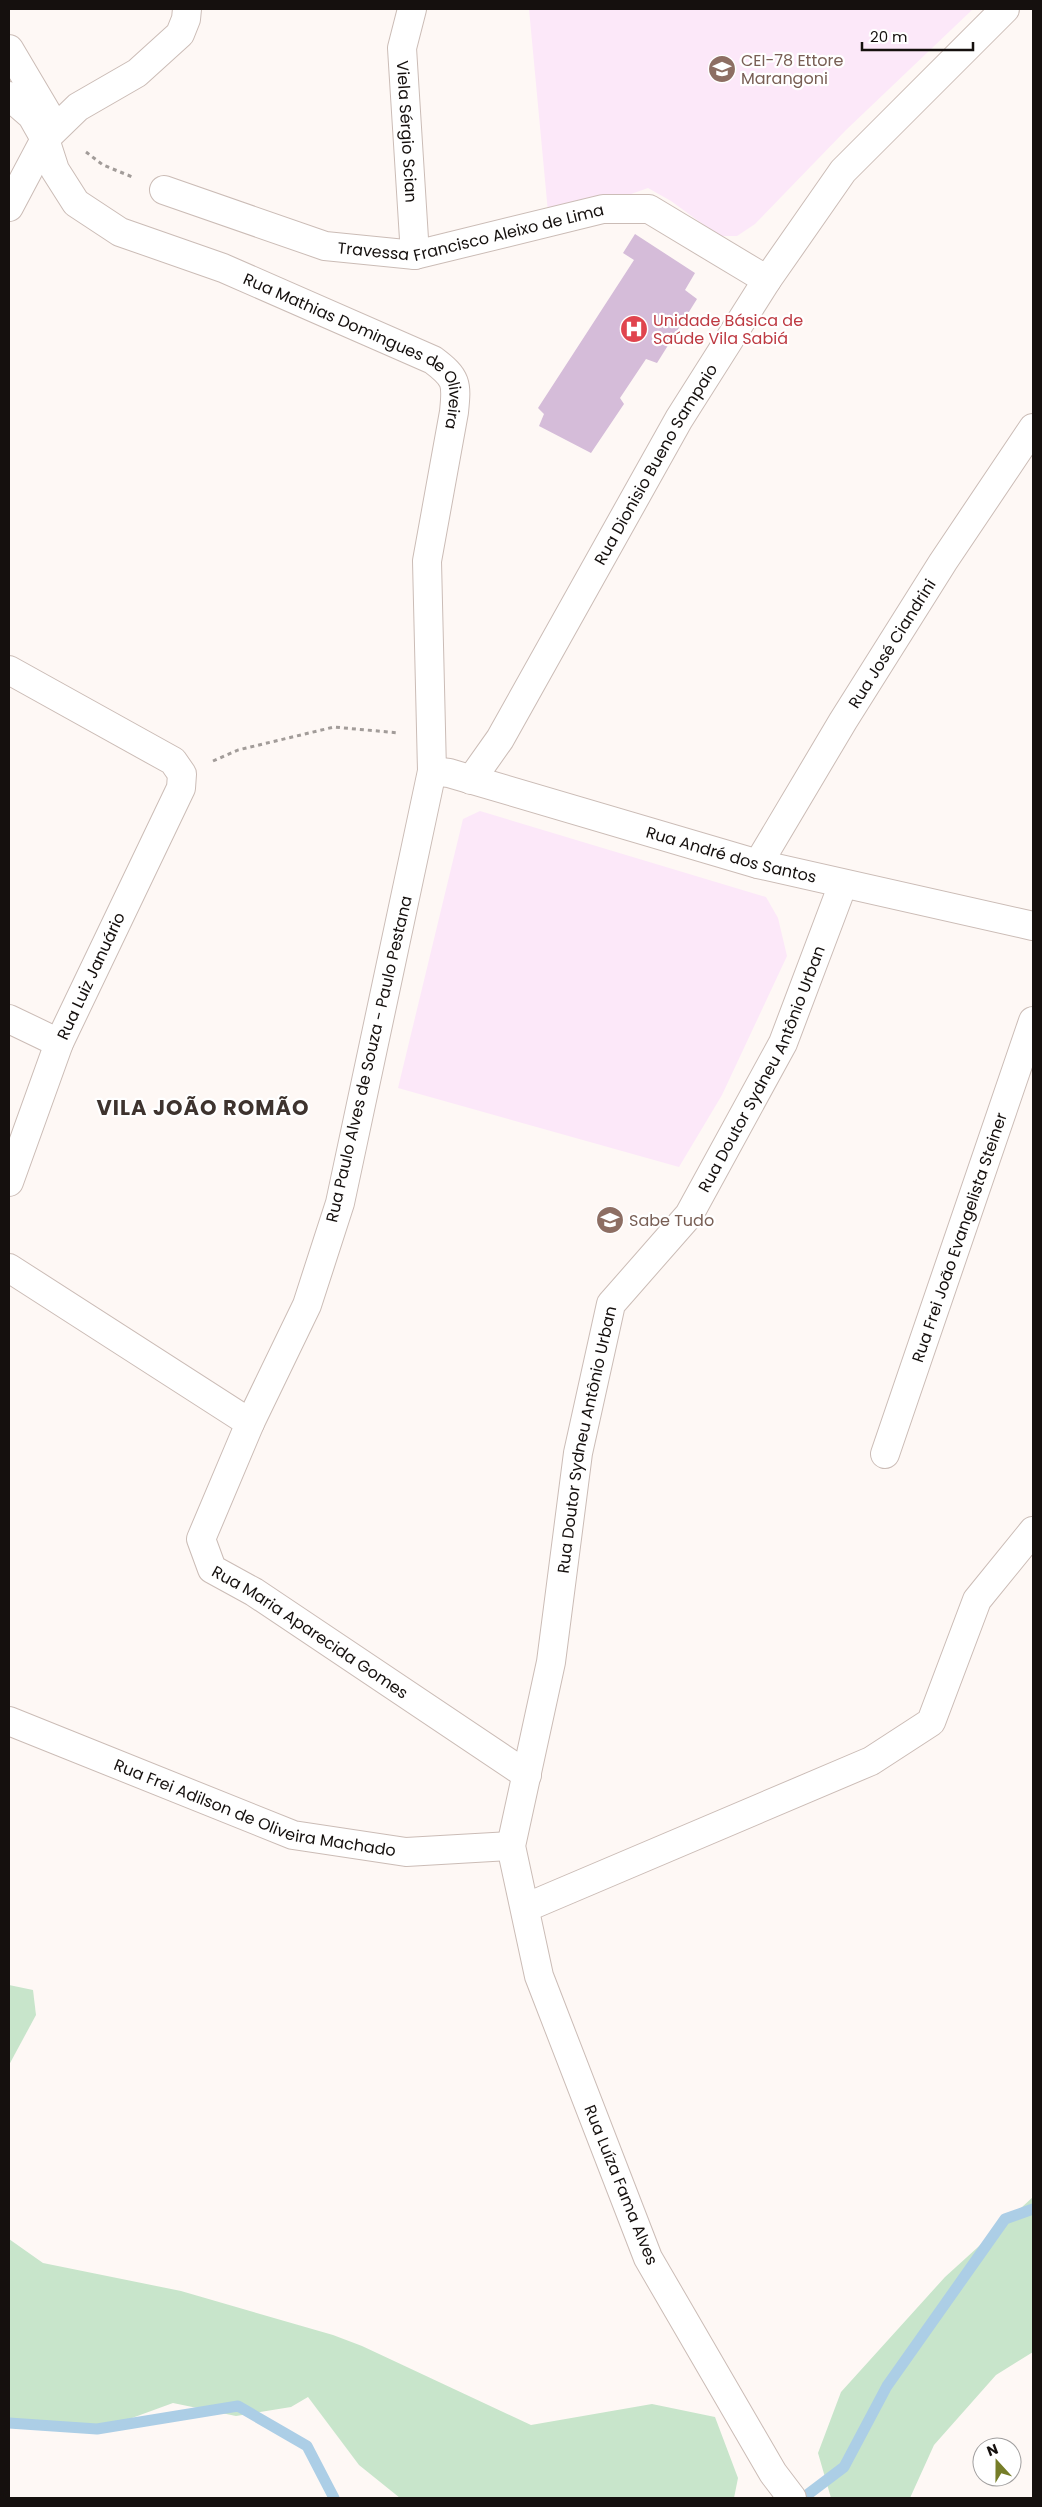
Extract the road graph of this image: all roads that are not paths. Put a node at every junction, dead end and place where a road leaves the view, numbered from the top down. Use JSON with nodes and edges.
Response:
{"nodes":[{"id":1,"x":412,"y":9,"type":"edge"},
{"id":2,"x":1005,"y":9,"type":"edge"},
{"id":3,"x":194,"y":12,"type":"edge"},
{"id":4,"x":9,"y":49,"type":"edge"},
{"id":5,"x":9,"y":96,"type":"edge"},
{"id":6,"x":50,"y":134,"type":"junction"},
{"id":7,"x":164,"y":190,"type":"road end"},
{"id":8,"x":9,"y":207,"type":"edge"},
{"id":9,"x":415,"y":255,"type":"junction"},
{"id":10,"x":767,"y":280,"type":"junction"},
{"id":11,"x":1033,"y":428,"type":"edge"},
{"id":12,"x":9,"y":670,"type":"edge"},
{"id":13,"x":432,"y":771,"type":"junction"},
{"id":14,"x":471,"y":780,"type":"junction"},
{"id":15,"x":758,"y":864,"type":"junction"},
{"id":16,"x":843,"y":884,"type":"junction"},
{"id":17,"x":1033,"y":926,"type":"edge"},
{"id":18,"x":9,"y":1019,"type":"edge"},
{"id":19,"x":1033,"y":1021,"type":"edge"},
{"id":20,"x":60,"y":1043,"type":"junction"},
{"id":21,"x":9,"y":1182,"type":"edge"},
{"id":22,"x":9,"y":1268,"type":"edge"},
{"id":23,"x":250,"y":1423,"type":"junction"},
{"id":24,"x":885,"y":1454,"type":"dead end"},
{"id":25,"x":1033,"y":1531,"type":"edge"},
{"id":26,"x":9,"y":1721,"type":"edge"},
{"id":27,"x":527,"y":1775,"type":"junction"},
{"id":28,"x":512,"y":1846,"type":"junction"},
{"id":29,"x":525,"y":1908,"type":"junction"},
{"id":30,"x":792,"y":2498,"type":"edge"}],
"edges":[{"from":1,"to":9,"type":"street","name":"Viela Sérgio Scian"},
{"from":2,"to":10,"type":"street","name":"Rua Dionisio Bueno Sampaio"},
{"from":3,"to":6,"type":"street"},
{"from":4,"to":6,"type":"street"},
{"from":5,"to":6,"type":"street","name":"Rua Mathias Domingues de Oliveira"},
{"from":6,"to":8,"type":"street"},
{"from":6,"to":13,"type":"street","name":"Rua Mathias Domingues de Oliveira"},
{"from":7,"to":9,"type":"street","name":"Travessa Francisco Aleixo de Lima"},
{"from":9,"to":10,"type":"street","name":"Travessa Francisco Aleixo de Lima"},
{"from":10,"to":14,"type":"street","name":"Rua Dionisio Bueno Sampaio"},
{"from":11,"to":15,"type":"street","name":"Rua José Ciandrini"},
{"from":12,"to":20,"type":"street","name":"Rua Luiz Januário"},
{"from":13,"to":14,"type":"street","name":"Rua André dos Santos"},
{"from":13,"to":23,"type":"street","name":"Rua Paulo Alves de Souza - Paulo Pestana"},
{"from":14,"to":15,"type":"street","name":"Rua André dos Santos"},
{"from":15,"to":16,"type":"street","name":"Rua André dos Santos"},
{"from":16,"to":17,"type":"street","name":"Rua André dos Santos"},
{"from":16,"to":27,"type":"street","name":"Rua Doutor Sydneu Antônio Urban"},
{"from":18,"to":20,"type":"street"},
{"from":19,"to":24,"type":"street","name":"Rua Frei João Evangelista Steiner"},
{"from":20,"to":21,"type":"street","name":"Rua Luiz Januário"},
{"from":22,"to":23,"type":"street"},
{"from":23,"to":27,"type":"street","name":"Rua Maria Aparecida Gomes"},
{"from":25,"to":29,"type":"street"},
{"from":26,"to":28,"type":"street","name":"Rua Frei Adilson de Oliveira Machado"},
{"from":27,"to":28,"type":"street","name":"Rua Doutor Sydneu Antônio Urban"},
{"from":28,"to":29,"type":"street","name":"Rua Luíza Fama Alves"},
{"from":29,"to":30,"type":"street","name":"Rua Luíza Fama Alves"}]}
